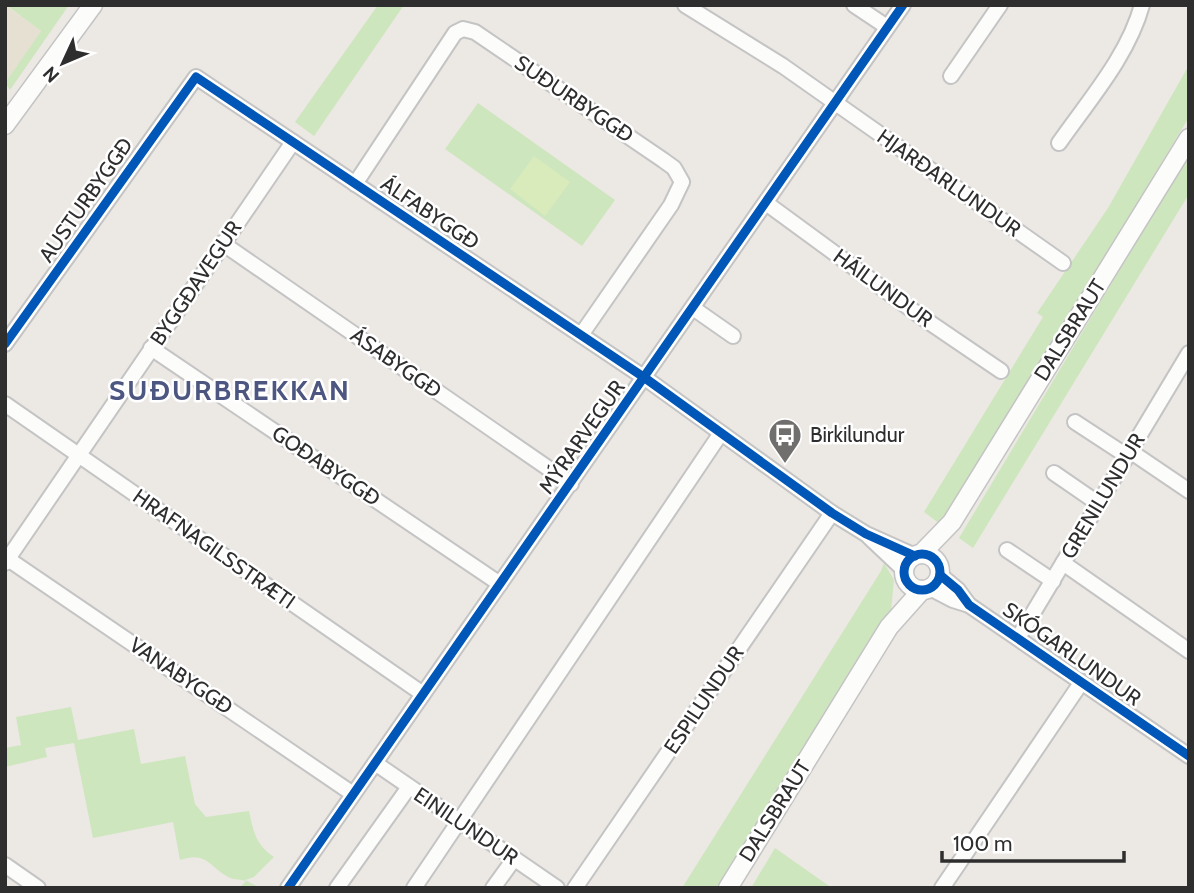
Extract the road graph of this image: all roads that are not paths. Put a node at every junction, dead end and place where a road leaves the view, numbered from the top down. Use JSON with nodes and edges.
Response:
{"nodes":[{"id":1,"x":93,"y":5,"type":"edge"},
{"id":2,"x":685,"y":5,"type":"edge"},
{"id":3,"x":854,"y":5,"type":"edge"},
{"id":4,"x":903,"y":5,"type":"edge"},
{"id":5,"x":1000,"y":5,"type":"edge"},
{"id":6,"x":1142,"y":5,"type":"edge"},
{"id":7,"x":887,"y":27,"type":"junction"},
{"id":8,"x":951,"y":76,"type":"dead end"},
{"id":9,"x":196,"y":77,"type":"joint"},
{"id":10,"x":836,"y":102,"type":"junction"},
{"id":11,"x":5,"y":125,"type":"edge"},
{"id":12,"x":1189,"y":138,"type":"edge"},
{"id":13,"x":293,"y":142,"type":"junction"},
{"id":14,"x":1059,"y":143,"type":"dead end"},
{"id":15,"x":355,"y":184,"type":"junction"},
{"id":16,"x":766,"y":203,"type":"junction"},
{"id":17,"x":222,"y":243,"type":"junction"},
{"id":18,"x":1063,"y":263,"type":"dead end"},
{"id":19,"x":693,"y":308,"type":"junction"},
{"id":20,"x":581,"y":335,"type":"junction"},
{"id":21,"x":733,"y":336,"type":"dead end"},
{"id":22,"x":5,"y":344,"type":"edge"},
{"id":23,"x":151,"y":348,"type":"junction"},
{"id":24,"x":1189,"y":353,"type":"edge"},
{"id":25,"x":1001,"y":371,"type":"dead end"},
{"id":26,"x":645,"y":378,"type":"junction"},
{"id":27,"x":5,"y":404,"type":"edge"},
{"id":28,"x":1075,"y":422,"type":"dead end"},
{"id":29,"x":721,"y":433,"type":"junction"},
{"id":30,"x":1129,"y":454,"type":"junction"},
{"id":31,"x":80,"y":456,"type":"junction"},
{"id":32,"x":1054,"y":473,"type":"dead end"},
{"id":33,"x":570,"y":484,"type":"junction"},
{"id":34,"x":1189,"y":491,"type":"edge"},
{"id":35,"x":1099,"y":504,"type":"junction"},
{"id":36,"x":832,"y":513,"type":"junction"},
{"id":37,"x":952,"y":522,"type":"junction"},
{"id":38,"x":1007,"y":550,"type":"dead end"},
{"id":39,"x":7,"y":561,"type":"edge"},
{"id":40,"x":911,"y":564,"type":"junction"},
{"id":41,"x":1063,"y":564,"type":"junction"},
{"id":42,"x":933,"y":580,"type":"junction"},
{"id":43,"x":1052,"y":581,"type":"junction"},
{"id":44,"x":500,"y":584,"type":"junction"},
{"id":45,"x":889,"y":627,"type":"junction"},
{"id":46,"x":1018,"y":638,"type":"junction"},
{"id":47,"x":1189,"y":651,"type":"edge"},
{"id":48,"x":1081,"y":683,"type":"junction"},
{"id":49,"x":423,"y":694,"type":"junction"},
{"id":50,"x":1189,"y":756,"type":"edge"},
{"id":51,"x":375,"y":763,"type":"junction"},
{"id":52,"x":408,"y":787,"type":"junction"},
{"id":53,"x":353,"y":794,"type":"junction"},
{"id":54,"x":457,"y":821,"type":"junction"},
{"id":55,"x":514,"y":859,"type":"junction"},
{"id":56,"x":5,"y":865,"type":"edge"},
{"id":57,"x":38,"y":888,"type":"edge"},
{"id":58,"x":288,"y":888,"type":"edge"},
{"id":59,"x":337,"y":888,"type":"edge"},
{"id":60,"x":414,"y":888,"type":"edge"},
{"id":61,"x":493,"y":888,"type":"edge"},
{"id":62,"x":557,"y":888,"type":"edge"},
{"id":63,"x":575,"y":888,"type":"edge"},
{"id":64,"x":728,"y":888,"type":"edge"},
{"id":65,"x":942,"y":888,"type":"edge"}],
"edges":[{"from":1,"to":11,"type":"street"},
{"from":2,"to":10,"type":"street","name":"HJARÐARLUNDUR"},
{"from":3,"to":7,"type":"street"},
{"from":4,"to":7,"type":"street","name":"MÝRARVEGUR"},
{"from":5,"to":8,"type":"street"},
{"from":6,"to":14,"type":"street"},
{"from":7,"to":10,"type":"street","name":"MÝRARVEGUR"},
{"from":9,"to":13,"type":"street","name":"ÁLFABYGGÐ"},
{"from":9,"to":22,"type":"street","name":"AUSTURBYGGÐ"},
{"from":10,"to":16,"type":"street","name":"MÝRARVEGUR"},
{"from":10,"to":18,"type":"street","name":"HJARÐARLUNDUR"},
{"from":12,"to":37,"type":"street","name":"DALSBRAUT"},
{"from":13,"to":15,"type":"street","name":"ÁLFABYGGÐ"},
{"from":13,"to":17,"type":"street","name":"BYGGÐAVEGUR"},
{"from":15,"to":20,"type":"street","name":"ÁLFABYGGÐ"},
{"from":15,"to":20,"type":"street","name":"SUÐURBYGGÐ"},
{"from":16,"to":19,"type":"street","name":"MÝRARVEGUR"},
{"from":16,"to":25,"type":"street","name":"HÁILUNDUR"},
{"from":17,"to":23,"type":"street","name":"BYGGÐAVEGUR"},
{"from":17,"to":33,"type":"street","name":"ÁSABYGGÐ"},
{"from":19,"to":21,"type":"street"},
{"from":19,"to":26,"type":"street","name":"MÝRARVEGUR"},
{"from":20,"to":26,"type":"street","name":"ÁLFABYGGÐ"},
{"from":23,"to":31,"type":"street","name":"BYGGÐAVEGUR"},
{"from":23,"to":44,"type":"street","name":"GOÐABYGGÐ"},
{"from":24,"to":30,"type":"street","name":"GRENILUNDUR"},
{"from":26,"to":29,"type":"street"},
{"from":26,"to":33,"type":"street","name":"MÝRARVEGUR"},
{"from":27,"to":31,"type":"street","name":"HRAFNAGILSSTRÆTI"},
{"from":28,"to":30,"type":"street"},
{"from":29,"to":36,"type":"street"},
{"from":29,"to":54,"type":"street"},
{"from":30,"to":34,"type":"street"},
{"from":30,"to":35,"type":"street","name":"GRENILUNDUR"},
{"from":31,"to":39,"type":"street","name":"BYGGÐAVEGUR"},
{"from":31,"to":49,"type":"street","name":"HRAFNAGILSSTRÆTI"},
{"from":32,"to":35,"type":"street"},
{"from":33,"to":44,"type":"street","name":"MÝRARVEGUR"},
{"from":35,"to":41,"type":"street","name":"GRENILUNDUR"},
{"from":36,"to":40,"type":"street"},
{"from":36,"to":63,"type":"street","name":"ESPILUNDUR"},
{"from":37,"to":40,"type":"street","name":"DALSBRAUT"},
{"from":37,"to":42,"type":"street","name":"DALSBRAUT"},
{"from":38,"to":43,"type":"street"},
{"from":39,"to":53,"type":"street","name":"VANABYGGÐ"},
{"from":40,"to":42,"type":"street"},
{"from":40,"to":42,"type":"street"},
{"from":40,"to":45,"type":"street","name":"DALSBRAUT"},
{"from":41,"to":43,"type":"street","name":"GRENILUNDUR"},
{"from":41,"to":47,"type":"street"},
{"from":42,"to":45,"type":"street","name":"DALSBRAUT"},
{"from":42,"to":46,"type":"street","name":"SKÓGARLUNDUR"},
{"from":43,"to":46,"type":"street","name":"GRENILUNDUR"},
{"from":44,"to":49,"type":"street","name":"MÝRARVEGUR"},
{"from":45,"to":64,"type":"street","name":"DALSBRAUT"},
{"from":46,"to":48,"type":"street","name":"SKÓGARLUNDUR"},
{"from":48,"to":50,"type":"street","name":"SKÓGARLUNDUR"},
{"from":48,"to":65,"type":"street"},
{"from":49,"to":51,"type":"street","name":"MÝRARVEGUR"},
{"from":51,"to":52,"type":"street","name":"EINILUNDUR"},
{"from":51,"to":53,"type":"street","name":"MÝRARVEGUR"},
{"from":52,"to":54,"type":"street","name":"EINILUNDUR"},
{"from":52,"to":59,"type":"street"},
{"from":53,"to":58,"type":"street","name":"MÝRARVEGUR"},
{"from":54,"to":55,"type":"street","name":"EINILUNDUR"},
{"from":54,"to":60,"type":"street"},
{"from":55,"to":61,"type":"street"},
{"from":55,"to":62,"type":"street","name":"EINILUNDUR"},
{"from":56,"to":57,"type":"street"}]}
